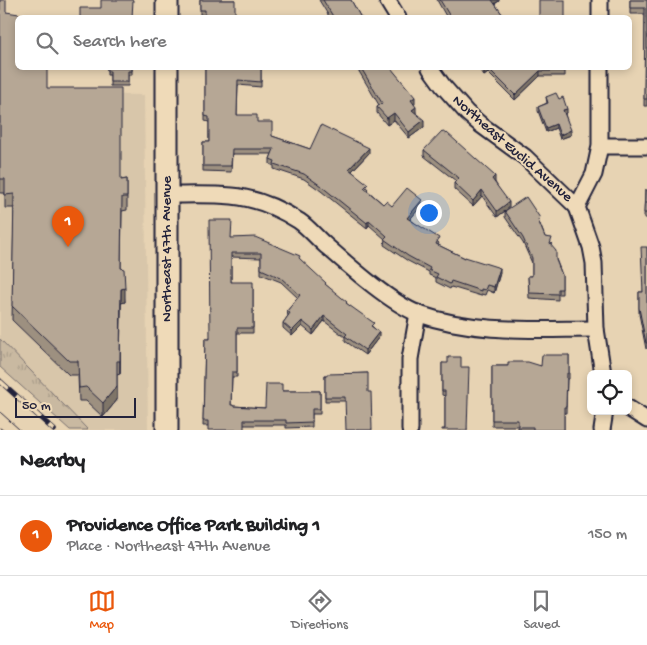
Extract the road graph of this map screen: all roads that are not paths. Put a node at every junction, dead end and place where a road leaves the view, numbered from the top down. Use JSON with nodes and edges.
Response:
{"nodes":[{"id":1,"x":167,"y":0,"type":"edge"},
{"id":2,"x":387,"y":0,"type":"edge"},
{"id":3,"x":600,"y":0,"type":"edge"},
{"id":4,"x":167,"y":15,"type":"edge"},
{"id":5,"x":396,"y":15,"type":"edge"},
{"id":6,"x":600,"y":15,"type":"edge"},
{"id":7,"x":167,"y":70,"type":"edge"},
{"id":8,"x":431,"y":70,"type":"edge"},
{"id":9,"x":600,"y":70,"type":"edge"},
{"id":10,"x":600,"y":146,"type":"junction"},
{"id":11,"x":647,"y":146,"type":"edge"},
{"id":12,"x":167,"y":195,"type":"junction"},
{"id":13,"x":577,"y":207,"type":"junction"},
{"id":14,"x":418,"y":313,"type":"junction"},
{"id":15,"x":596,"y":329,"type":"junction"},
{"id":16,"x":602,"y":370,"type":"edge"},
{"id":17,"x":632,"y":411,"type":"edge"},
{"id":18,"x":604,"y":415,"type":"edge"},
{"id":19,"x":647,"y":420,"type":"edge"},
{"id":20,"x":167,"y":430,"type":"edge"},
{"id":21,"x":410,"y":430,"type":"edge"},
{"id":22,"x":602,"y":430,"type":"edge"}],
"edges":[{"from":1,"to":4,"type":"main road"},
{"from":2,"to":5,"type":"street"},
{"from":3,"to":6,"type":"street"},
{"from":7,"to":12,"type":"main road","name":"Northeast 47th Avenue"},
{"from":8,"to":13,"type":"street","name":"Northeast Euclid Avenue"},
{"from":9,"to":10,"type":"street"},
{"from":10,"to":11,"type":"street"},
{"from":10,"to":13,"type":"street"},
{"from":12,"to":14,"type":"street"},
{"from":12,"to":20,"type":"main road","name":"Northeast 47th Avenue"},
{"from":13,"to":15,"type":"street"},
{"from":14,"to":15,"type":"street"},
{"from":14,"to":21,"type":"street"},
{"from":15,"to":16,"type":"street"},
{"from":17,"to":19,"type":"street"},
{"from":18,"to":22,"type":"street"}]}
